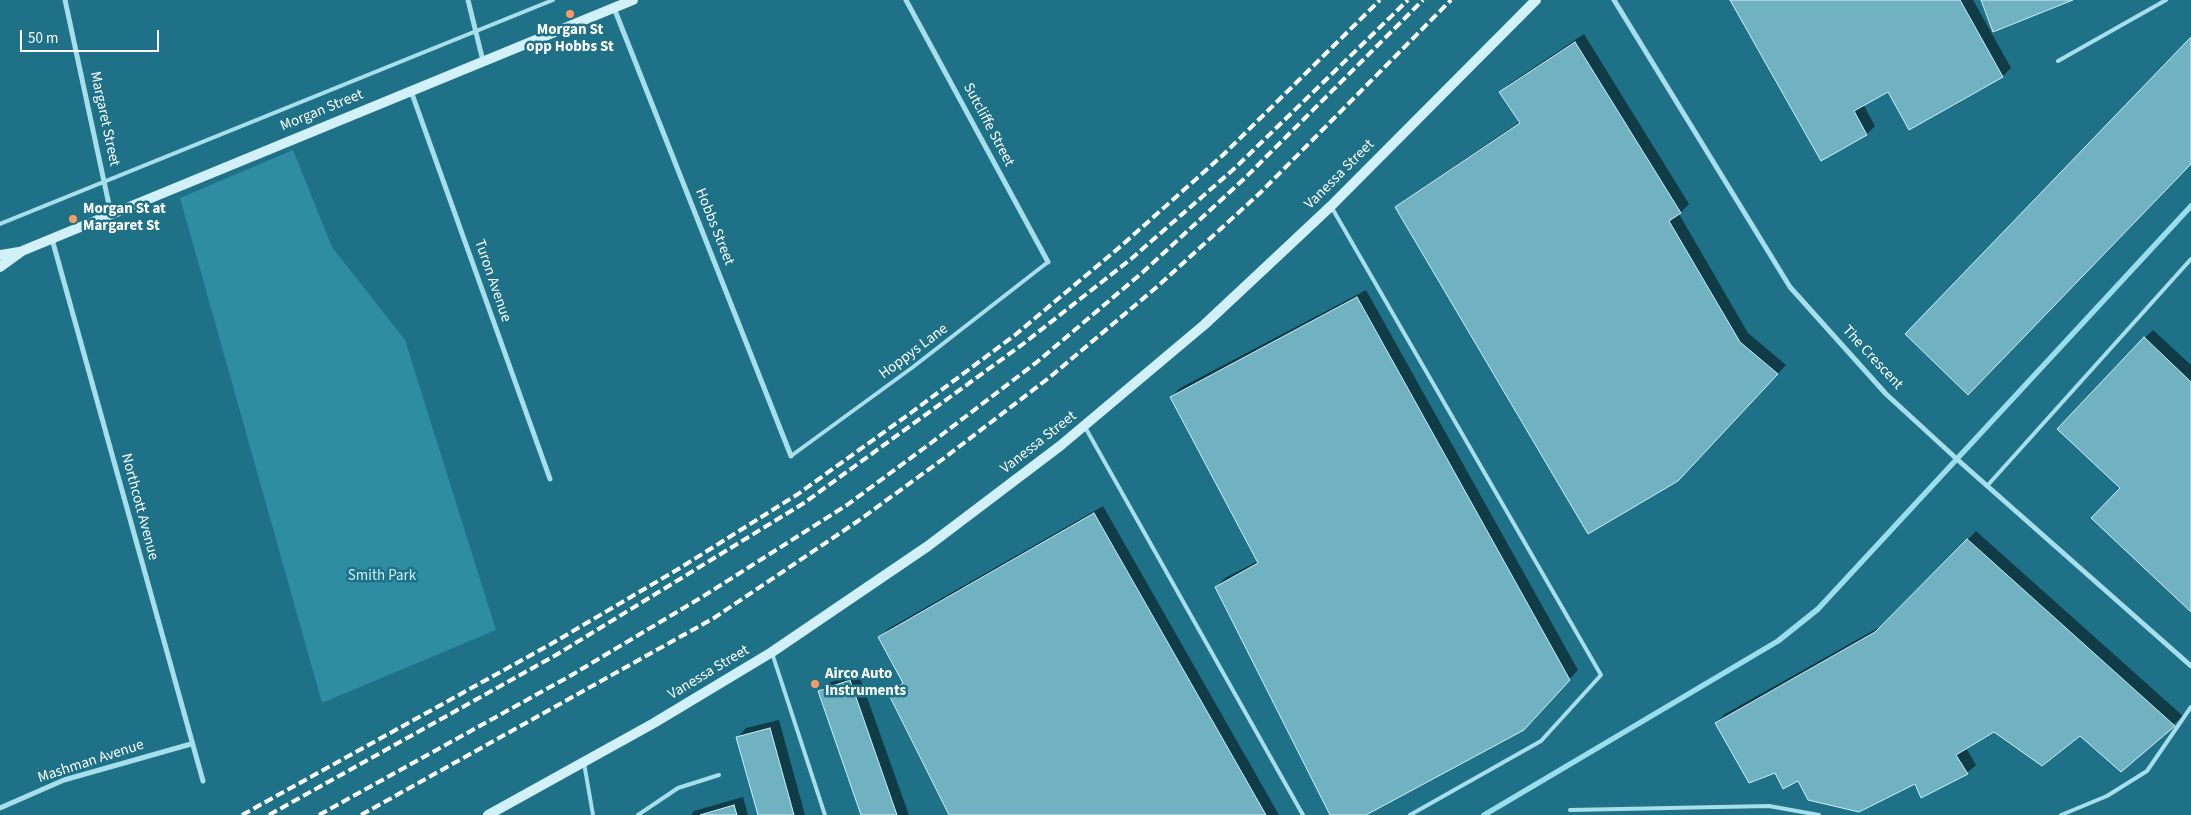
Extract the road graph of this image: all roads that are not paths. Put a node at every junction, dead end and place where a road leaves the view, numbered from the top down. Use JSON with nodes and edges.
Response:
{"nodes":[{"id":1,"x":65,"y":0,"type":"edge"},
{"id":2,"x":468,"y":0,"type":"edge"},
{"id":3,"x":553,"y":0,"type":"edge"},
{"id":4,"x":633,"y":0,"type":"edge"},
{"id":5,"x":906,"y":0,"type":"edge"},
{"id":6,"x":1536,"y":0,"type":"edge"},
{"id":7,"x":1614,"y":0,"type":"edge"},
{"id":8,"x":2166,"y":0,"type":"edge"},
{"id":9,"x":614,"y":8,"type":"junction"},
{"id":10,"x":475,"y":32,"type":"junction"},
{"id":11,"x":483,"y":61,"type":"junction"},
{"id":12,"x":2058,"y":61,"type":"dead end"},
{"id":13,"x":411,"y":90,"type":"junction"},
{"id":14,"x":105,"y":183,"type":"junction"},
{"id":15,"x":1331,"y":206,"type":"junction"},
{"id":16,"x":111,"y":214,"type":"junction"},
{"id":17,"x":0,"y":224,"type":"edge"},
{"id":18,"x":52,"y":239,"type":"junction"},
{"id":19,"x":22,"y":251,"type":"junction"},
{"id":20,"x":0,"y":255,"type":"edge"},
{"id":21,"x":2191,"y":259,"type":"edge"},
{"id":22,"x":1048,"y":262,"type":"joint"},
{"id":23,"x":0,"y":266,"type":"edge"},
{"id":24,"x":1084,"y":426,"type":"junction"},
{"id":25,"x":791,"y":456,"type":"joint"},
{"id":26,"x":550,"y":479,"type":"dead end"},
{"id":27,"x":1987,"y":486,"type":"junction"},
{"id":28,"x":772,"y":652,"type":"junction"},
{"id":29,"x":2191,"y":666,"type":"edge"},
{"id":30,"x":2191,"y":707,"type":"edge"},
{"id":31,"x":191,"y":744,"type":"junction"},
{"id":32,"x":584,"y":763,"type":"junction"},
{"id":33,"x":719,"y":774,"type":"dead end"},
{"id":34,"x":203,"y":782,"type":"dead end"},
{"id":35,"x":0,"y":808,"type":"edge"},
{"id":36,"x":1570,"y":810,"type":"dead end"},
{"id":37,"x":488,"y":815,"type":"edge"},
{"id":38,"x":593,"y":815,"type":"edge"},
{"id":39,"x":638,"y":815,"type":"edge"},
{"id":40,"x":825,"y":815,"type":"edge"},
{"id":41,"x":1303,"y":815,"type":"edge"},
{"id":42,"x":1410,"y":815,"type":"edge"},
{"id":43,"x":1819,"y":815,"type":"edge"},
{"id":44,"x":2061,"y":815,"type":"edge"}],
"edges":[{"from":1,"to":14,"type":"street","name":"Margaret Street"},
{"from":2,"to":10,"type":"street"},
{"from":3,"to":10,"type":"lane"},
{"from":4,"to":9,"type":"main road","name":"Morgan Street"},
{"from":5,"to":22,"type":"street","name":"Sutcliffe Street"},
{"from":6,"to":15,"type":"main road","name":"Vanessa Street"},
{"from":7,"to":27,"type":"street","name":"The Crescent"},
{"from":8,"to":12,"type":"lane"},
{"from":9,"to":11,"type":"main road","name":"Morgan Street"},
{"from":9,"to":25,"type":"street","name":"Hobbs Street"},
{"from":10,"to":11,"type":"street"},
{"from":10,"to":14,"type":"lane"},
{"from":11,"to":13,"type":"main road","name":"Morgan Street"},
{"from":13,"to":16,"type":"main road","name":"Morgan Street"},
{"from":13,"to":26,"type":"street","name":"Turon Avenue"},
{"from":14,"to":16,"type":"street","name":"Margaret Street"},
{"from":14,"to":17,"type":"lane"},
{"from":15,"to":24,"type":"main road","name":"Vanessa Street"},
{"from":15,"to":42,"type":"lane"},
{"from":16,"to":18,"type":"main road","name":"Morgan Street"},
{"from":18,"to":19,"type":"main road","name":"Morgan Street"},
{"from":18,"to":31,"type":"street","name":"Northcott Avenue"},
{"from":19,"to":20,"type":"main road","name":"Morgan Street"},
{"from":19,"to":23,"type":"main road","name":"Morgan Street"},
{"from":21,"to":27,"type":"lane"},
{"from":22,"to":25,"type":"lane","name":"Hoppys Lane"},
{"from":24,"to":28,"type":"main road","name":"Vanessa Street"},
{"from":24,"to":41,"type":"lane"},
{"from":27,"to":29,"type":"street","name":"The Crescent"},
{"from":28,"to":32,"type":"main road","name":"Vanessa Street"},
{"from":28,"to":40,"type":"lane"},
{"from":30,"to":44,"type":"lane"},
{"from":31,"to":34,"type":"street","name":"Northcott Avenue"},
{"from":31,"to":35,"type":"street","name":"Mashman Avenue"},
{"from":32,"to":37,"type":"main road","name":"Vanessa Street"},
{"from":32,"to":38,"type":"lane"},
{"from":33,"to":39,"type":"lane"},
{"from":36,"to":43,"type":"lane"}]}
